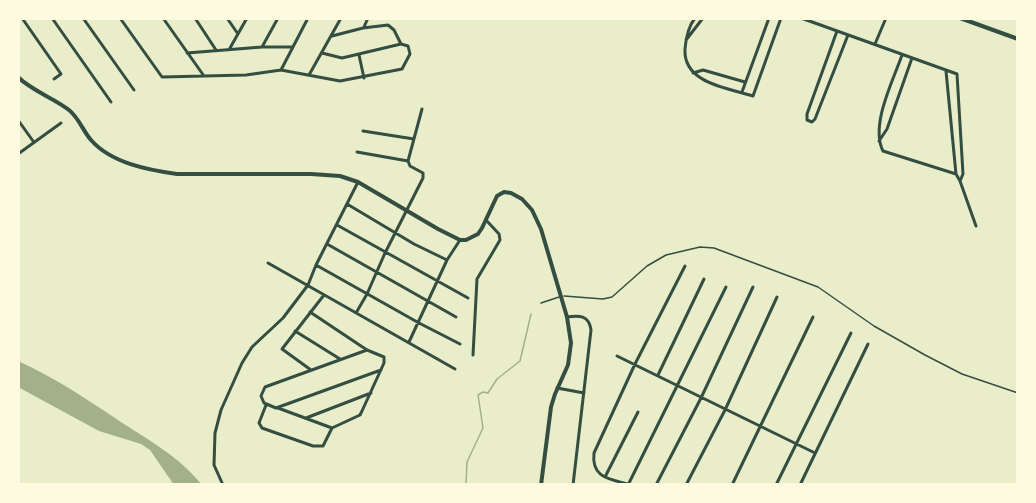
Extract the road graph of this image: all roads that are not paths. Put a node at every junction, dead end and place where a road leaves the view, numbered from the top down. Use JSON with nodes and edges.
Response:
{"nodes":[{"id":1,"x":22,"y":18,"type":"edge"},
{"id":2,"x":52,"y":18,"type":"edge"},
{"id":3,"x":83,"y":18,"type":"edge"},
{"id":4,"x":120,"y":18,"type":"edge"},
{"id":5,"x":163,"y":18,"type":"edge"},
{"id":6,"x":195,"y":18,"type":"edge"},
{"id":7,"x":227,"y":18,"type":"edge"},
{"id":8,"x":247,"y":18,"type":"edge"},
{"id":9,"x":278,"y":18,"type":"edge"},
{"id":10,"x":308,"y":18,"type":"edge"},
{"id":11,"x":341,"y":18,"type":"edge"},
{"id":12,"x":369,"y":18,"type":"edge"},
{"id":13,"x":695,"y":18,"type":"edge"},
{"id":14,"x":704,"y":18,"type":"edge"},
{"id":15,"x":769,"y":18,"type":"edge"},
{"id":16,"x":781,"y":18,"type":"edge"},
{"id":17,"x":801,"y":18,"type":"edge"},
{"id":18,"x":886,"y":18,"type":"edge"},
{"id":19,"x":960,"y":18,"type":"edge"},
{"id":20,"x":363,"y":28,"type":"junction"},
{"id":21,"x":837,"y":31,"type":"junction"},
{"id":22,"x":238,"y":34,"type":"junction"},
{"id":23,"x":848,"y":35,"type":"junction"},
{"id":24,"x":332,"y":36,"type":"junction"},
{"id":25,"x":1018,"y":39,"type":"edge"},
{"id":26,"x":686,"y":41,"type":"junction"},
{"id":27,"x":401,"y":44,"type":"junction"},
{"id":28,"x":875,"y":45,"type":"junction"},
{"id":29,"x":262,"y":47,"type":"junction"},
{"id":30,"x":292,"y":47,"type":"junction"},
{"id":31,"x":230,"y":49,"type":"junction"},
{"id":32,"x":216,"y":50,"type":"junction"},
{"id":33,"x":188,"y":53,"type":"junction"},
{"id":34,"x":322,"y":53,"type":"junction"},
{"id":35,"x":358,"y":55,"type":"junction"},
{"id":36,"x":902,"y":55,"type":"junction"},
{"id":37,"x":912,"y":58,"type":"junction"},
{"id":38,"x":281,"y":70,"type":"junction"},
{"id":39,"x":946,"y":71,"type":"junction"},
{"id":40,"x":693,"y":72,"type":"junction"},
{"id":41,"x":309,"y":75,"type":"junction"},
{"id":42,"x":204,"y":76,"type":"junction"},
{"id":43,"x":18,"y":78,"type":"edge"},
{"id":44,"x":363,"y":78,"type":"junction"},
{"id":45,"x":54,"y":80,"type":"dead end"},
{"id":46,"x":745,"y":82,"type":"junction"},
{"id":47,"x":134,"y":90,"type":"dead end"},
{"id":48,"x":742,"y":92,"type":"junction"},
{"id":49,"x":111,"y":102,"type":"dead end"},
{"id":50,"x":422,"y":109,"type":"dead end"},
{"id":51,"x":18,"y":120,"type":"edge"},
{"id":52,"x":61,"y":123,"type":"dead end"},
{"id":53,"x":363,"y":131,"type":"dead end"},
{"id":54,"x":414,"y":139,"type":"junction"},
{"id":55,"x":33,"y":141,"type":"junction"},
{"id":56,"x":878,"y":143,"type":"junction"},
{"id":57,"x":357,"y":152,"type":"dead end"},
{"id":58,"x":18,"y":154,"type":"edge"},
{"id":59,"x":408,"y":161,"type":"junction"},
{"id":60,"x":956,"y":174,"type":"junction"},
{"id":61,"x":960,"y":181,"type":"junction"},
{"id":62,"x":358,"y":182,"type":"junction"},
{"id":63,"x":346,"y":204,"type":"junction"},
{"id":64,"x":407,"y":211,"type":"junction"},
{"id":65,"x":486,"y":220,"type":"junction"},
{"id":66,"x":337,"y":225,"type":"junction"},
{"id":67,"x":976,"y":226,"type":"dead end"},
{"id":68,"x":395,"y":232,"type":"junction"},
{"id":69,"x":460,"y":240,"type":"junction"},
{"id":70,"x":327,"y":244,"type":"junction"},
{"id":71,"x":385,"y":253,"type":"junction"},
{"id":72,"x":447,"y":260,"type":"junction"},
{"id":73,"x":268,"y":263,"type":"dead end"},
{"id":74,"x":316,"y":265,"type":"junction"},
{"id":75,"x":685,"y":266,"type":"dead end"},
{"id":76,"x":376,"y":273,"type":"junction"},
{"id":77,"x":704,"y":279,"type":"dead end"},
{"id":78,"x":437,"y":282,"type":"junction"},
{"id":79,"x":308,"y":285,"type":"junction"},
{"id":80,"x":726,"y":287,"type":"dead end"},
{"id":81,"x":753,"y":287,"type":"dead end"},
{"id":82,"x":367,"y":294,"type":"junction"},
{"id":83,"x":324,"y":295,"type":"junction"},
{"id":84,"x":560,"y":297,"type":"junction"},
{"id":85,"x":777,"y":297,"type":"dead end"},
{"id":86,"x":468,"y":298,"type":"dead end"},
{"id":87,"x":428,"y":302,"type":"junction"},
{"id":88,"x":541,"y":303,"type":"dead end"},
{"id":89,"x":310,"y":312,"type":"junction"},
{"id":90,"x":356,"y":313,"type":"junction"},
{"id":91,"x":456,"y":317,"type":"dead end"},
{"id":92,"x":567,"y":317,"type":"junction"},
{"id":93,"x":813,"y":317,"type":"dead end"},
{"id":94,"x":419,"y":324,"type":"junction"},
{"id":95,"x":295,"y":331,"type":"junction"},
{"id":96,"x":851,"y":333,"type":"dead end"},
{"id":97,"x":409,"y":342,"type":"junction"},
{"id":98,"x":460,"y":344,"type":"dead end"},
{"id":99,"x":868,"y":344,"type":"dead end"},
{"id":100,"x":367,"y":350,"type":"junction"},
{"id":101,"x":472,"y":355,"type":"dead end"},
{"id":102,"x":617,"y":356,"type":"dead end"},
{"id":103,"x":340,"y":359,"type":"junction"},
{"id":104,"x":635,"y":363,"type":"junction"},
{"id":105,"x":455,"y":369,"type":"dead end"},
{"id":106,"x":311,"y":370,"type":"junction"},
{"id":107,"x":381,"y":370,"type":"junction"},
{"id":108,"x":658,"y":375,"type":"junction"},
{"id":109,"x":678,"y":385,"type":"junction"},
{"id":110,"x":557,"y":388,"type":"junction"},
{"id":111,"x":372,"y":393,"type":"junction"},
{"id":112,"x":584,"y":393,"type":"junction"},
{"id":113,"x":1018,"y":393,"type":"edge"},
{"id":114,"x":701,"y":398,"type":"junction"},
{"id":115,"x":266,"y":405,"type":"junction"},
{"id":116,"x":276,"y":408,"type":"junction"},
{"id":117,"x":725,"y":410,"type":"junction"},
{"id":118,"x":638,"y":412,"type":"dead end"},
{"id":119,"x":306,"y":418,"type":"junction"},
{"id":120,"x":332,"y":428,"type":"junction"},
{"id":121,"x":761,"y":428,"type":"junction"},
{"id":122,"x":795,"y":445,"type":"junction"},
{"id":123,"x":815,"y":453,"type":"junction"},
{"id":124,"x":605,"y":477,"type":"junction"},
{"id":125,"x":223,"y":485,"type":"edge"},
{"id":126,"x":541,"y":485,"type":"edge"},
{"id":127,"x":573,"y":485,"type":"edge"},
{"id":128,"x":629,"y":485,"type":"edge"},
{"id":129,"x":656,"y":485,"type":"edge"},
{"id":130,"x":686,"y":485,"type":"edge"},
{"id":131,"x":732,"y":485,"type":"edge"},
{"id":132,"x":776,"y":485,"type":"edge"},
{"id":133,"x":800,"y":485,"type":"edge"}],
"edges":[{"from":1,"to":45,"type":"street"},
{"from":2,"to":49,"type":"street"},
{"from":3,"to":47,"type":"street"},
{"from":4,"to":42,"type":"street"},
{"from":5,"to":33,"type":"street"},
{"from":6,"to":32,"type":"street"},
{"from":7,"to":22,"type":"street"},
{"from":8,"to":22,"type":"street"},
{"from":9,"to":29,"type":"street"},
{"from":10,"to":30,"type":"street"},
{"from":11,"to":24,"type":"street"},
{"from":12,"to":20,"type":"street"},
{"from":13,"to":26,"type":"street"},
{"from":14,"to":26,"type":"street"},
{"from":15,"to":46,"type":"street"},
{"from":16,"to":48,"type":"street"},
{"from":17,"to":21,"type":"street"},
{"from":18,"to":28,"type":"street"},
{"from":19,"to":25,"type":"street"},
{"from":20,"to":24,"type":"street"},
{"from":20,"to":27,"type":"street"},
{"from":21,"to":23,"type":"street"},
{"from":21,"to":23,"type":"street"},
{"from":22,"to":31,"type":"street"},
{"from":23,"to":28,"type":"street"},
{"from":24,"to":34,"type":"street"},
{"from":26,"to":40,"type":"street"},
{"from":27,"to":35,"type":"street"},
{"from":27,"to":44,"type":"street"},
{"from":28,"to":36,"type":"street"},
{"from":29,"to":30,"type":"street"},
{"from":29,"to":31,"type":"street"},
{"from":30,"to":38,"type":"street"},
{"from":31,"to":32,"type":"street"},
{"from":32,"to":33,"type":"street"},
{"from":33,"to":42,"type":"street"},
{"from":34,"to":35,"type":"street"},
{"from":34,"to":41,"type":"street"},
{"from":35,"to":44,"type":"street"},
{"from":36,"to":37,"type":"street"},
{"from":36,"to":56,"type":"street"},
{"from":37,"to":39,"type":"street"},
{"from":37,"to":56,"type":"street"},
{"from":38,"to":41,"type":"street"},
{"from":38,"to":42,"type":"street"},
{"from":39,"to":60,"type":"street"},
{"from":39,"to":61,"type":"street"},
{"from":40,"to":46,"type":"street"},
{"from":40,"to":48,"type":"street"},
{"from":41,"to":44,"type":"street"},
{"from":43,"to":62,"type":"street"},
{"from":46,"to":48,"type":"street"},
{"from":50,"to":54,"type":"street"},
{"from":51,"to":55,"type":"street"},
{"from":52,"to":55,"type":"street"},
{"from":53,"to":54,"type":"street"},
{"from":54,"to":59,"type":"street"},
{"from":55,"to":58,"type":"street"},
{"from":56,"to":60,"type":"street"},
{"from":57,"to":59,"type":"street"},
{"from":59,"to":64,"type":"street"},
{"from":60,"to":61,"type":"street"},
{"from":61,"to":67,"type":"street"},
{"from":62,"to":63,"type":"street"},
{"from":62,"to":64,"type":"street"},
{"from":63,"to":66,"type":"street"},
{"from":63,"to":68,"type":"street"},
{"from":64,"to":68,"type":"street"},
{"from":64,"to":69,"type":"street"},
{"from":65,"to":69,"type":"street"},
{"from":65,"to":84,"type":"street"},
{"from":65,"to":101,"type":"street"},
{"from":66,"to":70,"type":"street"},
{"from":66,"to":71,"type":"street"},
{"from":68,"to":71,"type":"street"},
{"from":68,"to":72,"type":"street"},
{"from":69,"to":72,"type":"street"},
{"from":70,"to":74,"type":"street"},
{"from":70,"to":76,"type":"street"},
{"from":71,"to":76,"type":"street"},
{"from":71,"to":78,"type":"street"},
{"from":72,"to":78,"type":"street"},
{"from":73,"to":79,"type":"street"},
{"from":74,"to":79,"type":"street"},
{"from":74,"to":82,"type":"street"},
{"from":75,"to":104,"type":"street"},
{"from":76,"to":82,"type":"street"},
{"from":76,"to":87,"type":"street"},
{"from":77,"to":108,"type":"street"},
{"from":78,"to":86,"type":"street"},
{"from":78,"to":87,"type":"street"},
{"from":79,"to":83,"type":"street"},
{"from":79,"to":125,"type":"street"},
{"from":80,"to":109,"type":"street"},
{"from":81,"to":114,"type":"street"},
{"from":82,"to":90,"type":"street"},
{"from":82,"to":94,"type":"street"},
{"from":83,"to":89,"type":"street"},
{"from":83,"to":90,"type":"street"},
{"from":84,"to":88,"type":"lane"},
{"from":84,"to":92,"type":"street"},
{"from":84,"to":113,"type":"lane"},
{"from":85,"to":117,"type":"street"},
{"from":87,"to":91,"type":"street"},
{"from":87,"to":94,"type":"street"},
{"from":89,"to":95,"type":"street"},
{"from":89,"to":100,"type":"street"},
{"from":90,"to":97,"type":"street"},
{"from":92,"to":110,"type":"street"},
{"from":92,"to":112,"type":"street"},
{"from":93,"to":121,"type":"street"},
{"from":94,"to":97,"type":"street"},
{"from":94,"to":98,"type":"street"},
{"from":95,"to":103,"type":"street"},
{"from":95,"to":106,"type":"street"},
{"from":96,"to":122,"type":"street"},
{"from":97,"to":105,"type":"street"},
{"from":99,"to":123,"type":"street"},
{"from":100,"to":103,"type":"street"},
{"from":100,"to":107,"type":"street"},
{"from":102,"to":104,"type":"street"},
{"from":103,"to":106,"type":"street"},
{"from":104,"to":108,"type":"street"},
{"from":104,"to":124,"type":"street"},
{"from":106,"to":115,"type":"street"},
{"from":107,"to":111,"type":"street"},
{"from":107,"to":116,"type":"street"},
{"from":108,"to":109,"type":"street"},
{"from":109,"to":114,"type":"street"},
{"from":109,"to":128,"type":"street"},
{"from":110,"to":112,"type":"street"},
{"from":110,"to":126,"type":"street"},
{"from":111,"to":119,"type":"street"},
{"from":111,"to":120,"type":"street"},
{"from":112,"to":127,"type":"street"},
{"from":114,"to":117,"type":"street"},
{"from":114,"to":129,"type":"street"},
{"from":115,"to":116,"type":"street"},
{"from":115,"to":120,"type":"street"},
{"from":116,"to":119,"type":"street"},
{"from":117,"to":121,"type":"street"},
{"from":117,"to":130,"type":"street"},
{"from":118,"to":124,"type":"street"},
{"from":119,"to":120,"type":"street"},
{"from":121,"to":122,"type":"street"},
{"from":121,"to":131,"type":"street"},
{"from":122,"to":123,"type":"street"},
{"from":122,"to":132,"type":"street"},
{"from":123,"to":133,"type":"street"},
{"from":124,"to":128,"type":"street"}]}
